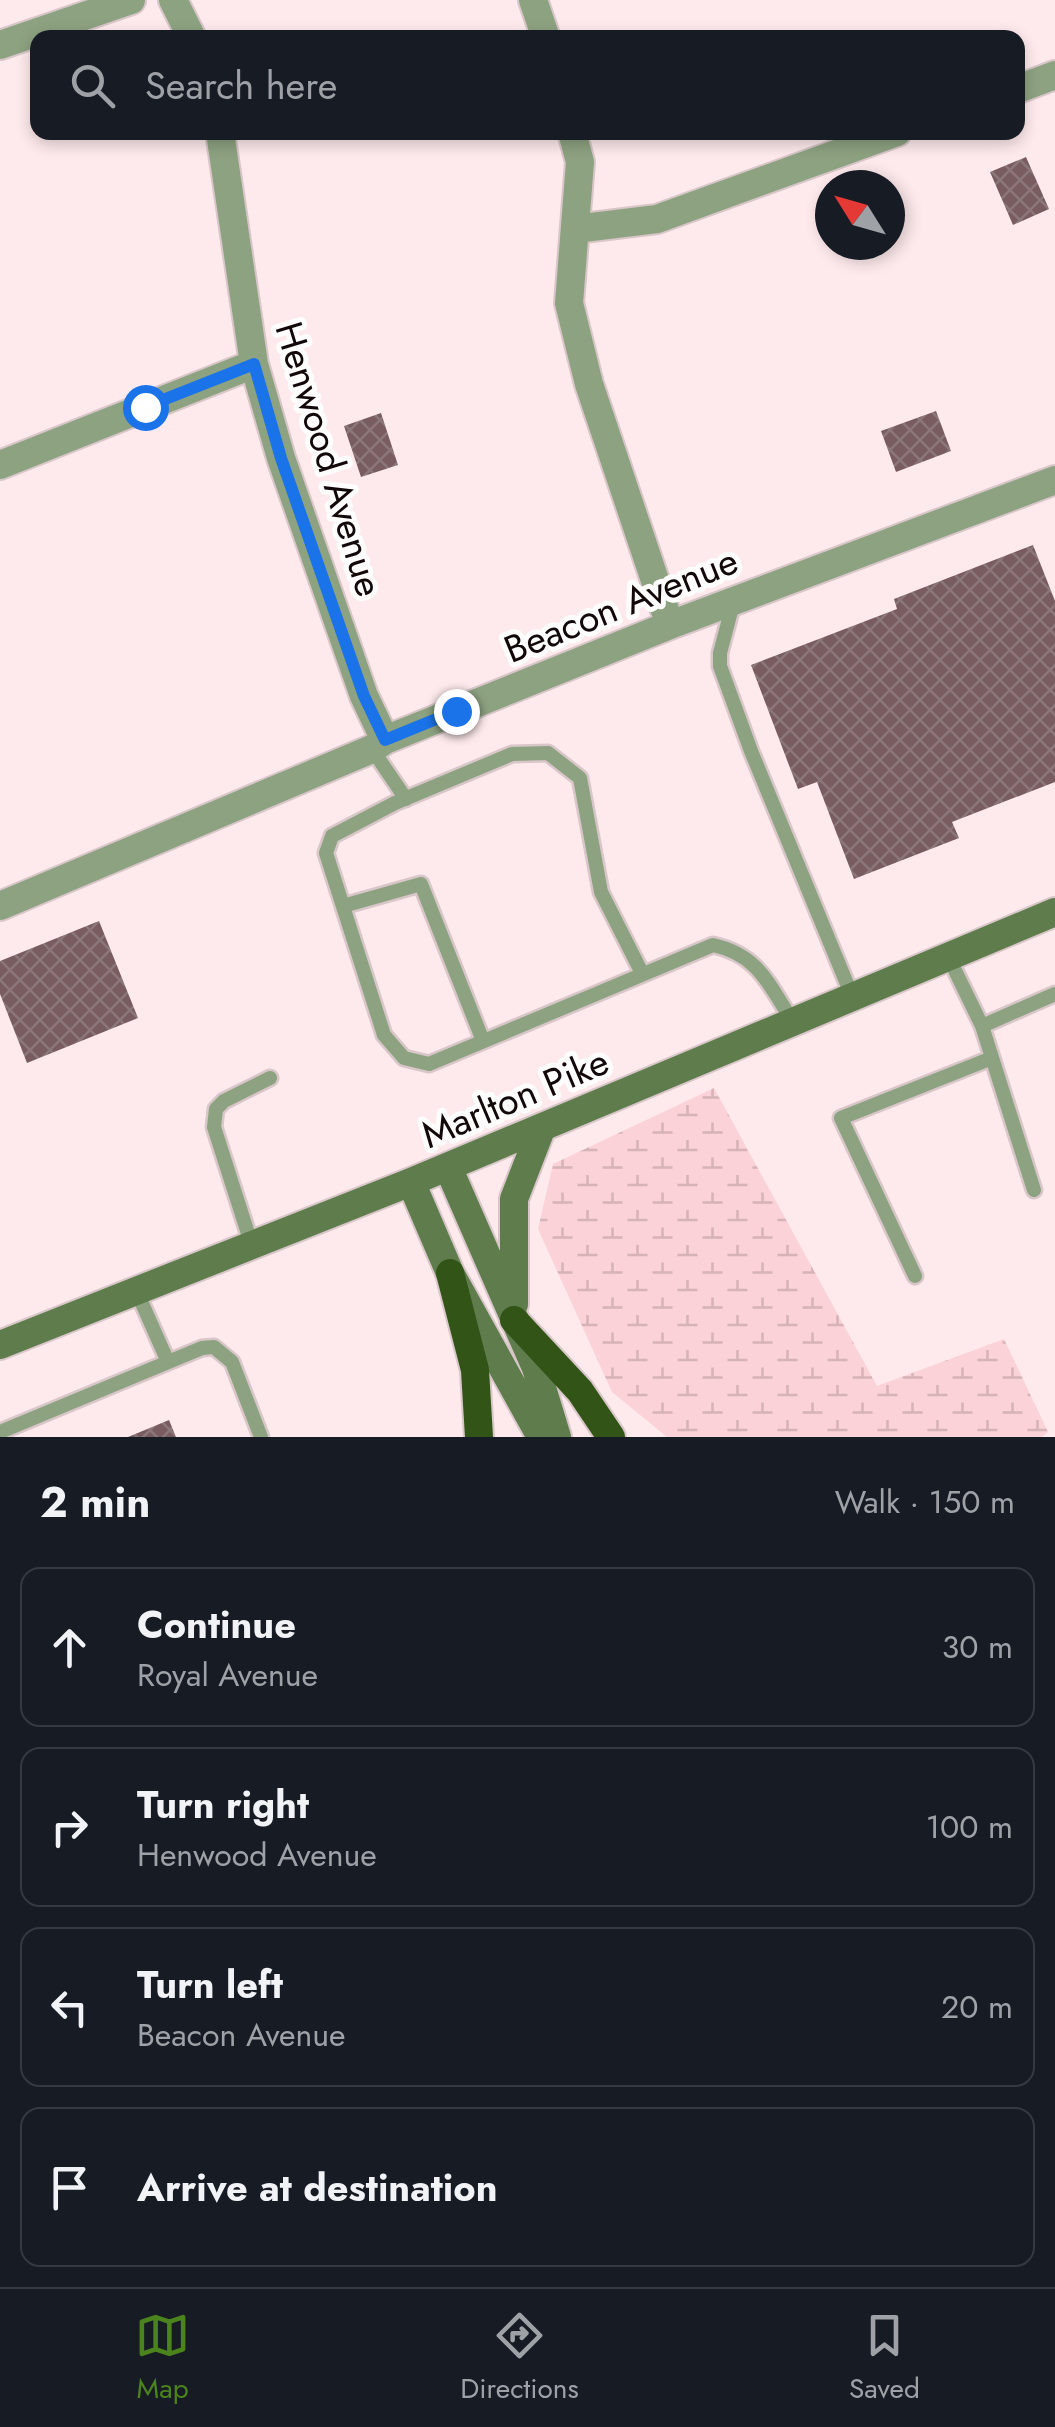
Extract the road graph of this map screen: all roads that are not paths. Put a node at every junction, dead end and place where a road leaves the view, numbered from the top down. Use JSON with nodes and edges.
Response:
{"nodes":[{"id":1,"x":131,"y":0,"type":"edge"},
{"id":2,"x":172,"y":0,"type":"edge"},
{"id":3,"x":533,"y":0,"type":"edge"},
{"id":4,"x":46,"y":30,"type":"edge"},
{"id":5,"x":188,"y":30,"type":"edge"},
{"id":6,"x":543,"y":30,"type":"edge"},
{"id":7,"x":30,"y":35,"type":"edge"},
{"id":8,"x":0,"y":46,"type":"edge"},
{"id":9,"x":1055,"y":75,"type":"edge"},
{"id":10,"x":1025,"y":86,"type":"edge"},
{"id":11,"x":221,"y":140,"type":"edge"},
{"id":12,"x":574,"y":140,"type":"edge"},
{"id":13,"x":874,"y":140,"type":"edge"},
{"id":14,"x":575,"y":229,"type":"junction"},
{"id":15,"x":254,"y":364,"type":"junction"},
{"id":16,"x":0,"y":465,"type":"edge"},
{"id":17,"x":1055,"y":480,"type":"edge"},
{"id":18,"x":734,"y":600,"type":"junction"},
{"id":19,"x":670,"y":624,"type":"junction"},
{"id":20,"x":379,"y":745,"type":"junction"},
{"id":21,"x":406,"y":799,"type":"junction"},
{"id":22,"x":0,"y":906,"type":"edge"},
{"id":23,"x":343,"y":906,"type":"junction"},
{"id":24,"x":1055,"y":912,"type":"edge"},
{"id":25,"x":948,"y":956,"type":"junction"},
{"id":26,"x":642,"y":973,"type":"junction"},
{"id":27,"x":1055,"y":994,"type":"edge"},
{"id":28,"x":852,"y":996,"type":"junction"},
{"id":29,"x":792,"y":1022,"type":"junction"},
{"id":30,"x":982,"y":1026,"type":"junction"},
{"id":31,"x":483,"y":1041,"type":"junction"},
{"id":32,"x":992,"y":1058,"type":"junction"},
{"id":33,"x":270,"y":1078,"type":"dead end"},
{"id":34,"x":542,"y":1127,"type":"junction"},
{"id":35,"x":448,"y":1166,"type":"junction"},
{"id":36,"x":412,"y":1182,"type":"junction"},
{"id":37,"x":1034,"y":1190,"type":"dead end"},
{"id":38,"x":252,"y":1246,"type":"junction"},
{"id":39,"x":450,"y":1274,"type":"junction"},
{"id":40,"x":915,"y":1276,"type":"dead end"},
{"id":41,"x":138,"y":1292,"type":"junction"},
{"id":42,"x":514,"y":1320,"type":"junction"},
{"id":43,"x":0,"y":1345,"type":"edge"},
{"id":44,"x":168,"y":1362,"type":"junction"},
{"id":45,"x":0,"y":1432,"type":"edge"},
{"id":46,"x":261,"y":1437,"type":"edge"},
{"id":47,"x":479,"y":1437,"type":"edge"},
{"id":48,"x":541,"y":1437,"type":"edge"},
{"id":49,"x":557,"y":1437,"type":"edge"},
{"id":50,"x":611,"y":1437,"type":"edge"}],
"edges":[{"from":1,"to":4,"type":"street"},
{"from":2,"to":5,"type":"street"},
{"from":3,"to":6,"type":"street"},
{"from":7,"to":8,"type":"street"},
{"from":9,"to":10,"type":"street"},
{"from":11,"to":15,"type":"street","name":"Henwood Avenue"},
{"from":12,"to":14,"type":"street"},
{"from":13,"to":14,"type":"street"},
{"from":14,"to":19,"type":"street"},
{"from":15,"to":16,"type":"street"},
{"from":15,"to":20,"type":"street","name":"Henwood Avenue"},
{"from":17,"to":18,"type":"street","name":"Beacon Avenue"},
{"from":18,"to":19,"type":"street","name":"Beacon Avenue"},
{"from":18,"to":28,"type":"lane"},
{"from":19,"to":20,"type":"street","name":"Beacon Avenue"},
{"from":20,"to":21,"type":"lane"},
{"from":20,"to":22,"type":"street","name":"Beacon Avenue"},
{"from":21,"to":23,"type":"lane"},
{"from":21,"to":26,"type":"lane"},
{"from":23,"to":31,"type":"lane"},
{"from":23,"to":31,"type":"lane"},
{"from":24,"to":25,"type":"main road","name":"Marlton Pike"},
{"from":25,"to":28,"type":"main road","name":"Marlton Pike"},
{"from":25,"to":30,"type":"lane"},
{"from":26,"to":29,"type":"lane"},
{"from":26,"to":31,"type":"lane"},
{"from":27,"to":30,"type":"lane"},
{"from":28,"to":29,"type":"main road","name":"Marlton Pike"},
{"from":29,"to":34,"type":"main road","name":"Marlton Pike"},
{"from":30,"to":32,"type":"lane"},
{"from":32,"to":37,"type":"lane"},
{"from":32,"to":40,"type":"lane"},
{"from":33,"to":38,"type":"lane"},
{"from":34,"to":35,"type":"main road","name":"Marlton Pike"},
{"from":34,"to":42,"type":"main road"},
{"from":35,"to":36,"type":"main road","name":"Marlton Pike"},
{"from":35,"to":42,"type":"main road"},
{"from":36,"to":38,"type":"main road","name":"Marlton Pike"},
{"from":36,"to":39,"type":"main road"},
{"from":38,"to":41,"type":"main road","name":"Marlton Pike"},
{"from":39,"to":47,"type":"highway"},
{"from":39,"to":48,"type":"main road"},
{"from":41,"to":43,"type":"main road","name":"Marlton Pike"},
{"from":41,"to":44,"type":"lane"},
{"from":42,"to":49,"type":"main road"},
{"from":42,"to":50,"type":"highway"},
{"from":44,"to":45,"type":"lane"},
{"from":44,"to":46,"type":"lane"}]}
